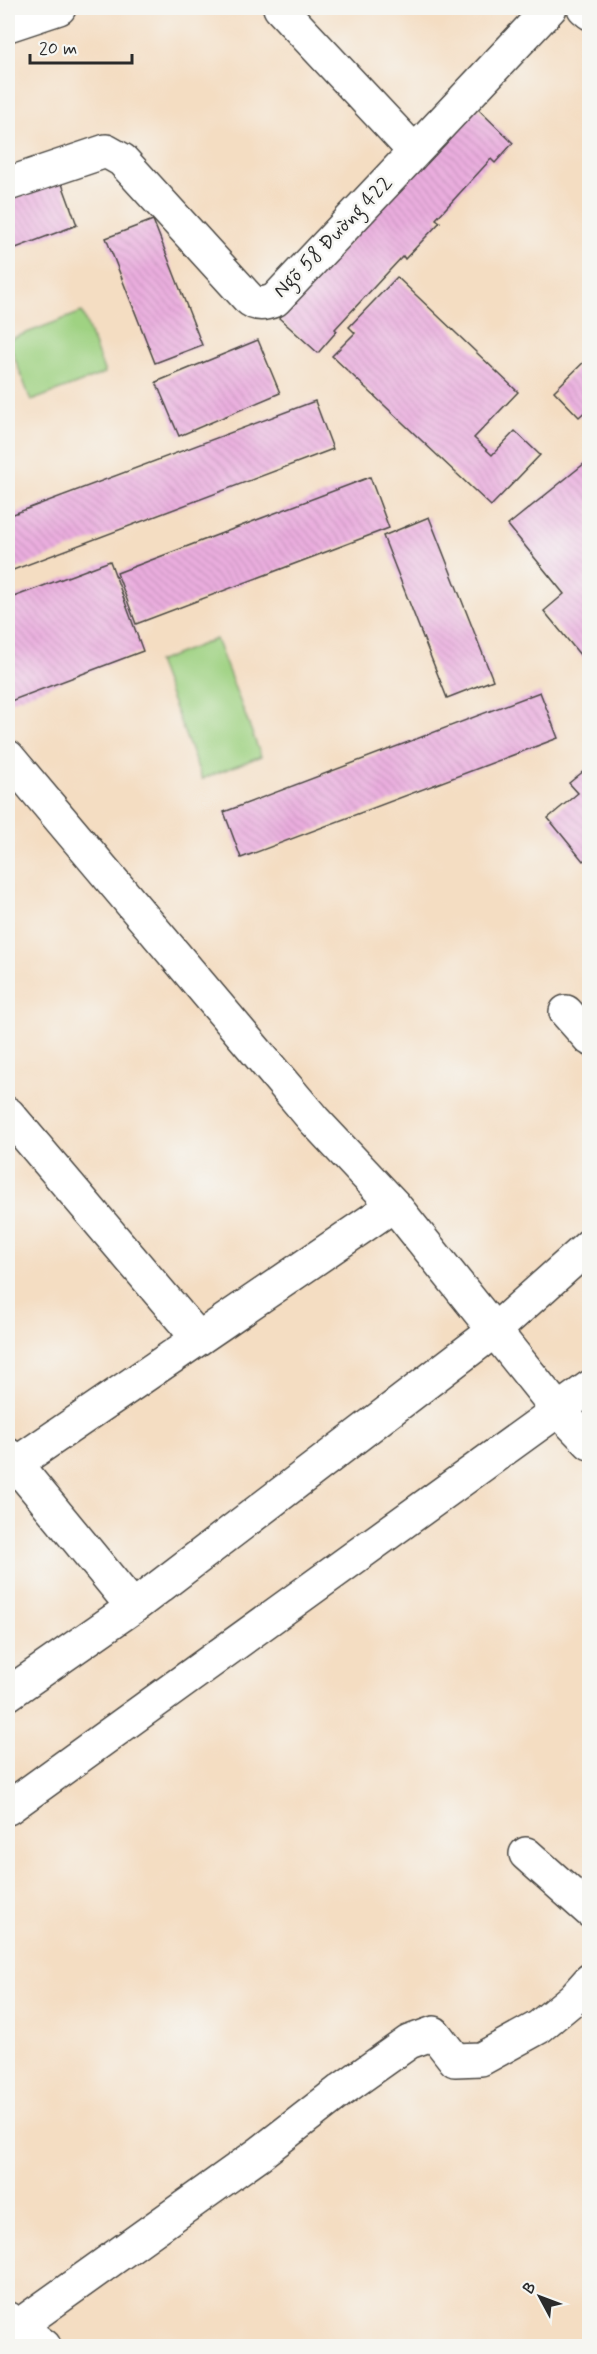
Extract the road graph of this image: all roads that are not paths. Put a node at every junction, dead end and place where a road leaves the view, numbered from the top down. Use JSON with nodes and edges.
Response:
{"nodes":[{"id":1,"x":59,"y":8,"type":"edge"},
{"id":2,"x":280,"y":8,"type":"edge"},
{"id":3,"x":550,"y":8,"type":"edge"},
{"id":4,"x":584,"y":8,"type":"edge"},
{"id":5,"x":590,"y":13,"type":"edge"},
{"id":6,"x":8,"y":25,"type":"edge"},
{"id":7,"x":414,"y":151,"type":"junction"},
{"id":8,"x":8,"y":184,"type":"edge"},
{"id":9,"x":8,"y":757,"type":"edge"},
{"id":10,"x":566,"y":1012,"type":"dead end"},
{"id":11,"x":590,"y":1039,"type":"edge"},
{"id":12,"x":8,"y":1114,"type":"edge"},
{"id":13,"x":394,"y":1205,"type":"junction"},
{"id":14,"x":590,"y":1245,"type":"edge"},
{"id":15,"x":494,"y":1331,"type":"junction"},
{"id":16,"x":198,"y":1338,"type":"junction"},
{"id":17,"x":590,"y":1387,"type":"edge"},
{"id":18,"x":558,"y":1410,"type":"junction"},
{"id":19,"x":590,"y":1443,"type":"edge"},
{"id":20,"x":10,"y":1463,"type":"edge"},
{"id":21,"x":133,"y":1607,"type":"junction"},
{"id":22,"x":8,"y":1694,"type":"edge"},
{"id":23,"x":8,"y":1808,"type":"edge"},
{"id":24,"x":526,"y":1854,"type":"dead end"},
{"id":25,"x":590,"y":1911,"type":"edge"},
{"id":26,"x":590,"y":1980,"type":"edge"},
{"id":27,"x":12,"y":2323,"type":"edge"},
{"id":28,"x":44,"y":2346,"type":"edge"}],
"edges":[{"from":1,"to":6,"type":"street"},
{"from":2,"to":7,"type":"street"},
{"from":3,"to":7,"type":"street","name":"Ngõ 58 Đường 422"},
{"from":4,"to":5,"type":"street"},
{"from":7,"to":8,"type":"street","name":"Ngõ 58 Đường 422"},
{"from":9,"to":13,"type":"street"},
{"from":10,"to":11,"type":"street"},
{"from":12,"to":16,"type":"street"},
{"from":13,"to":15,"type":"street"},
{"from":13,"to":16,"type":"street"},
{"from":14,"to":15,"type":"street"},
{"from":15,"to":18,"type":"street"},
{"from":15,"to":21,"type":"street"},
{"from":16,"to":20,"type":"street"},
{"from":17,"to":18,"type":"street"},
{"from":18,"to":19,"type":"street"},
{"from":18,"to":23,"type":"street"},
{"from":20,"to":21,"type":"street"},
{"from":21,"to":22,"type":"street"},
{"from":24,"to":25,"type":"street"},
{"from":26,"to":27,"type":"street"},
{"from":27,"to":28,"type":"street"}]}
